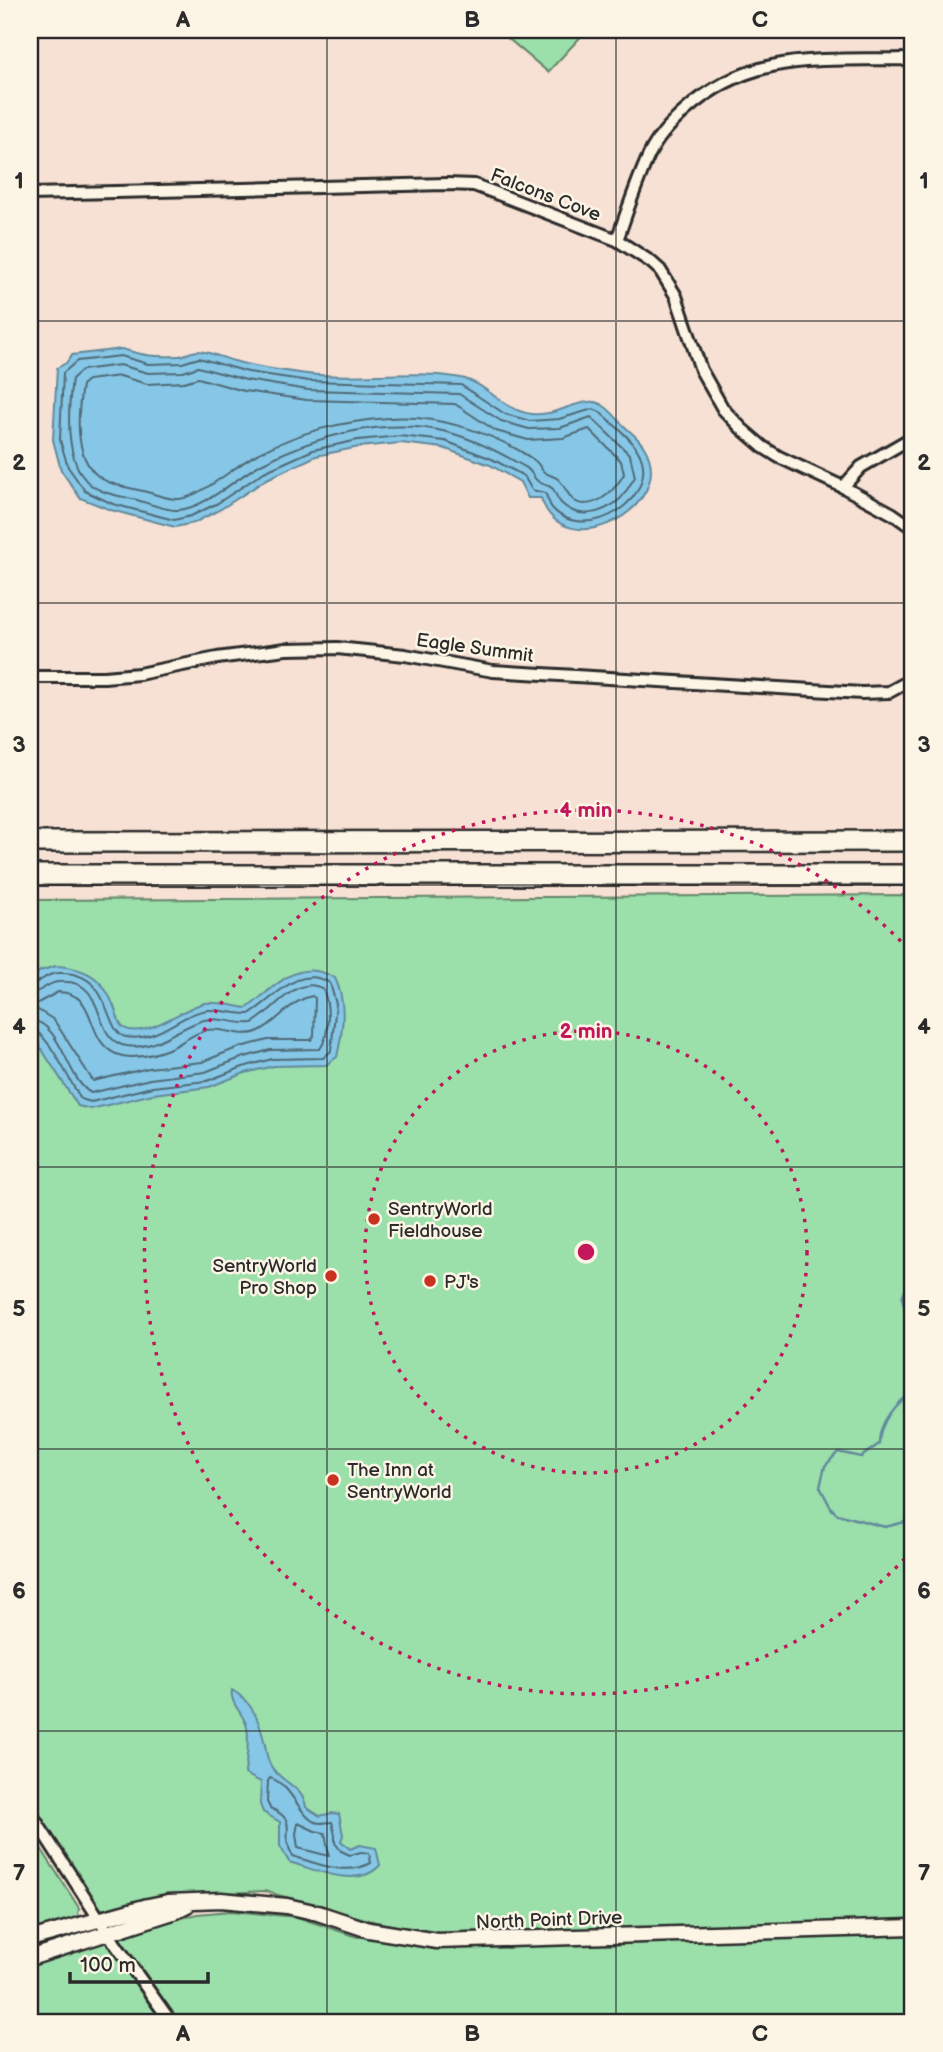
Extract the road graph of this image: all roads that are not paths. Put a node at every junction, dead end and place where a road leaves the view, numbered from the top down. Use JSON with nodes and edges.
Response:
{"nodes":[{"id":1,"x":913,"y":62,"type":"edge"},
{"id":2,"x":30,"y":194,"type":"edge"},
{"id":3,"x":617,"y":240,"type":"junction"},
{"id":4,"x":913,"y":437,"type":"edge"},
{"id":5,"x":844,"y":487,"type":"junction"},
{"id":6,"x":913,"y":528,"type":"edge"},
{"id":7,"x":30,"y":677,"type":"edge"},
{"id":8,"x":913,"y":679,"type":"edge"},
{"id":9,"x":913,"y":841,"type":"edge"},
{"id":10,"x":30,"y":842,"type":"edge"},
{"id":11,"x":30,"y":874,"type":"edge"},
{"id":12,"x":913,"y":875,"type":"edge"},
{"id":13,"x":30,"y":1812,"type":"edge"},
{"id":14,"x":104,"y":1927,"type":"junction"},
{"id":15,"x":913,"y":1927,"type":"edge"},
{"id":16,"x":30,"y":1939,"type":"edge"},
{"id":17,"x":30,"y":1958,"type":"edge"},
{"id":18,"x":171,"y":2022,"type":"edge"}],
"edges":[{"from":1,"to":3,"type":"street"},
{"from":2,"to":3,"type":"street","name":"Falcons Cove"},
{"from":3,"to":5,"type":"street","name":"Falcons Cove"},
{"from":4,"to":5,"type":"street"},
{"from":5,"to":6,"type":"street","name":"Falcons Cove"},
{"from":7,"to":8,"type":"street","name":"Eagle Summit"},
{"from":9,"to":10,"type":"highway"},
{"from":11,"to":12,"type":"highway"},
{"from":13,"to":14,"type":"street"},
{"from":14,"to":15,"type":"street","name":"North Point Drive"},
{"from":14,"to":16,"type":"street","name":"North Point Drive"},
{"from":14,"to":17,"type":"street","name":"North Point Drive"},
{"from":14,"to":18,"type":"street"}]}
